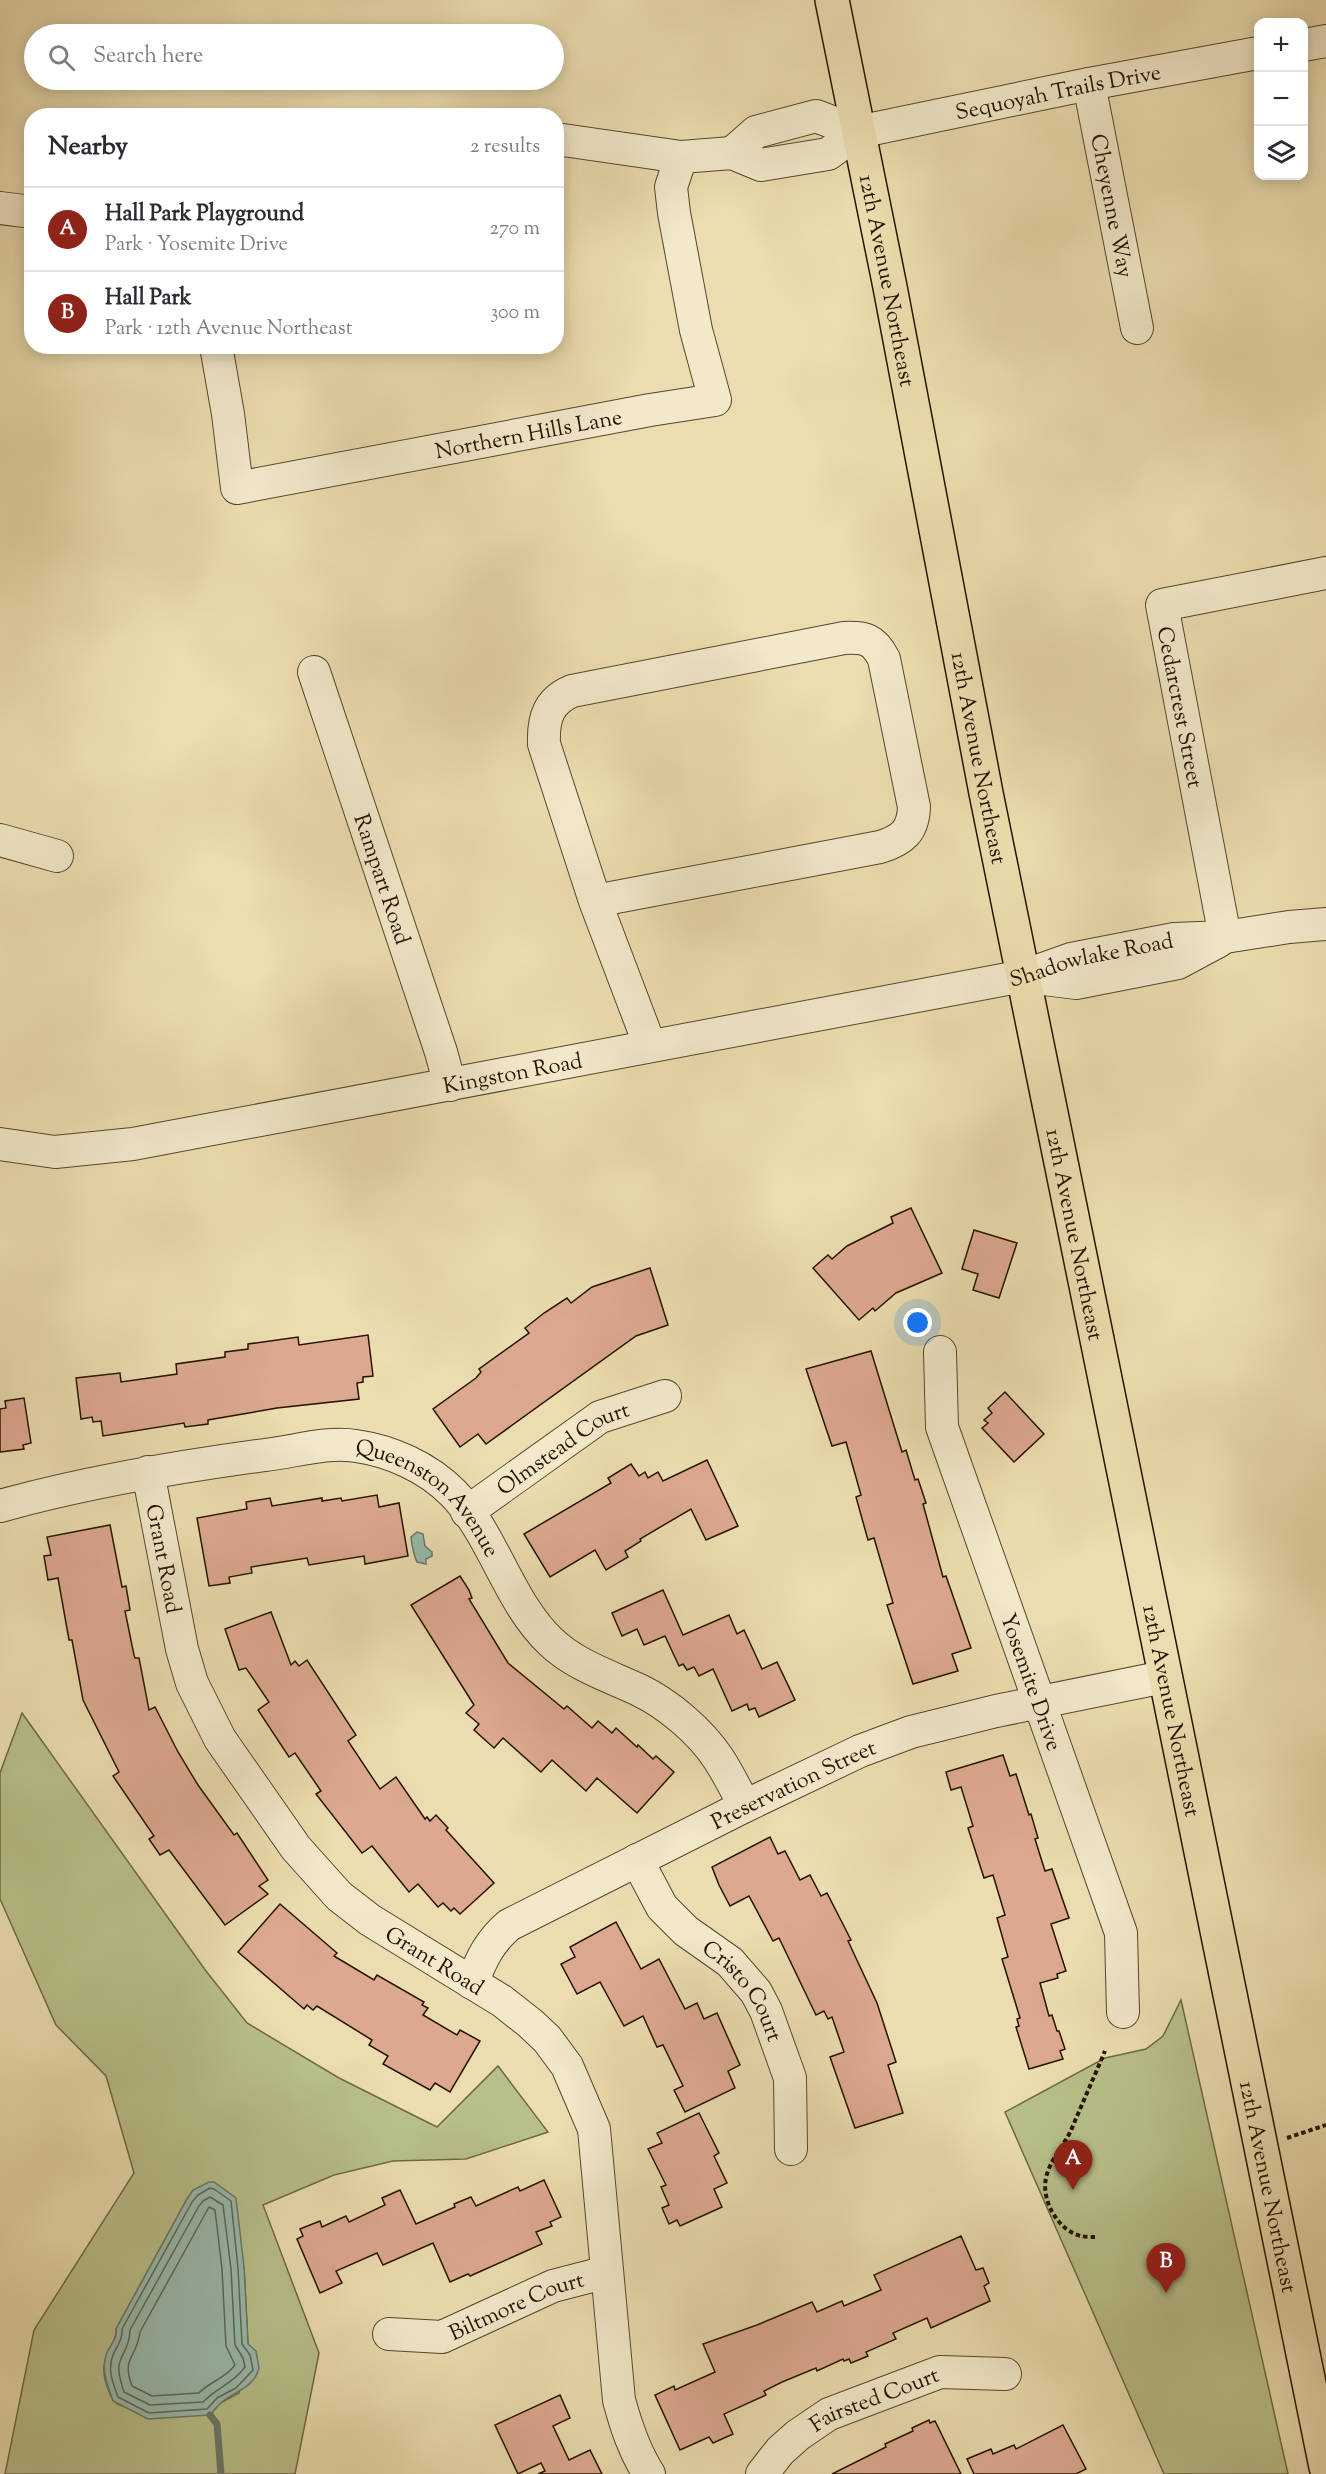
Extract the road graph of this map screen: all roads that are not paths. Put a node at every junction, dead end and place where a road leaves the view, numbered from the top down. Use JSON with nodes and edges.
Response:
{"nodes":[{"id":1,"x":832,"y":0,"type":"edge"},
{"id":2,"x":1326,"y":41,"type":"edge"},
{"id":3,"x":1308,"y":44,"type":"edge"},
{"id":4,"x":1254,"y":54,"type":"edge"},
{"id":5,"x":1089,"y":84,"type":"junction"},
{"id":6,"x":858,"y":132,"type":"junction"},
{"id":7,"x":564,"y":140,"type":"edge"},
{"id":8,"x":681,"y":157,"type":"junction"},
{"id":9,"x":0,"y":208,"type":"edge"},
{"id":10,"x":24,"y":211,"type":"edge"},
{"id":11,"x":1137,"y":328,"type":"dead end"},
{"id":12,"x":217,"y":354,"type":"edge"},
{"id":13,"x":1326,"y":573,"type":"edge"},
{"id":14,"x":315,"y":672,"type":"dead end"},
{"id":15,"x":0,"y":840,"type":"edge"},
{"id":16,"x":57,"y":856,"type":"dead end"},
{"id":17,"x":595,"y":901,"type":"junction"},
{"id":18,"x":1326,"y":924,"type":"edge"},
{"id":19,"x":1225,"y":937,"type":"junction"},
{"id":20,"x":1023,"y":976,"type":"junction"},
{"id":21,"x":650,"y":1046,"type":"junction"},
{"id":22,"x":450,"y":1085,"type":"junction"},
{"id":23,"x":0,"y":1144,"type":"edge"},
{"id":24,"x":940,"y":1352,"type":"dead end"},
{"id":25,"x":664,"y":1396,"type":"dead end"},
{"id":26,"x":148,"y":1472,"type":"junction"},
{"id":27,"x":0,"y":1506,"type":"edge"},
{"id":28,"x":467,"y":1512,"type":"junction"},
{"id":29,"x":1164,"y":1677,"type":"junction"},
{"id":30,"x":1039,"y":1702,"type":"junction"},
{"id":31,"x":744,"y":1806,"type":"junction"},
{"id":32,"x":637,"y":1860,"type":"junction"},
{"id":33,"x":472,"y":1983,"type":"junction"},
{"id":34,"x":1123,"y":2012,"type":"dead end"},
{"id":35,"x":790,"y":2149,"type":"dead end"},
{"id":36,"x":607,"y":2272,"type":"junction"},
{"id":37,"x":389,"y":2334,"type":"dead end"},
{"id":38,"x":1005,"y":2374,"type":"dead end"},
{"id":39,"x":1326,"y":2467,"type":"edge"},
{"id":40,"x":649,"y":2474,"type":"edge"},
{"id":41,"x":762,"y":2474,"type":"edge"}],
"edges":[{"from":1,"to":6,"type":"main road","name":"12th Avenue Northeast"},
{"from":2,"to":3,"type":"street"},
{"from":4,"to":5,"type":"street","name":"Sequoyah Trails Drive"},
{"from":5,"to":6,"type":"street","name":"Sequoyah Trails Drive"},
{"from":5,"to":11,"type":"street","name":"Cheyenne Way"},
{"from":6,"to":8,"type":"street"},
{"from":6,"to":20,"type":"main road","name":"12th Avenue Northeast"},
{"from":7,"to":8,"type":"street"},
{"from":8,"to":12,"type":"street","name":"Northern Hills Lane"},
{"from":9,"to":10,"type":"street"},
{"from":13,"to":19,"type":"street","name":"Cedarcrest Street"},
{"from":14,"to":22,"type":"street","name":"Rampart Road"},
{"from":15,"to":16,"type":"street"},
{"from":17,"to":17,"type":"street"},
{"from":17,"to":21,"type":"street"},
{"from":18,"to":19,"type":"street","name":"Shadowlake Road"},
{"from":19,"to":20,"type":"street","name":"Shadowlake Road"},
{"from":20,"to":21,"type":"street","name":"Kingston Road"},
{"from":20,"to":29,"type":"main road","name":"12th Avenue Northeast"},
{"from":21,"to":22,"type":"street","name":"Kingston Road"},
{"from":22,"to":23,"type":"street","name":"Kingston Road"},
{"from":24,"to":30,"type":"street","name":"Yosemite Drive"},
{"from":25,"to":28,"type":"street","name":"Olmstead Court"},
{"from":26,"to":27,"type":"street","name":"Queenston Avenue"},
{"from":26,"to":28,"type":"street","name":"Queenston Avenue"},
{"from":26,"to":33,"type":"street","name":"Grant Road"},
{"from":28,"to":31,"type":"street","name":"Queenston Avenue"},
{"from":29,"to":30,"type":"street","name":"Preservation Street"},
{"from":29,"to":39,"type":"main road","name":"12th Avenue Northeast"},
{"from":30,"to":31,"type":"street","name":"Preservation Street"},
{"from":30,"to":34,"type":"street","name":"Yosemite Drive"},
{"from":31,"to":32,"type":"street","name":"Preservation Street"},
{"from":32,"to":33,"type":"street","name":"Preservation Street"},
{"from":32,"to":35,"type":"street","name":"Cristo Court"},
{"from":33,"to":36,"type":"street","name":"Grant Road"},
{"from":36,"to":37,"type":"street","name":"Biltmore Court"},
{"from":36,"to":40,"type":"street","name":"Grant Road"},
{"from":38,"to":41,"type":"street","name":"Fairsted Court"}]}
